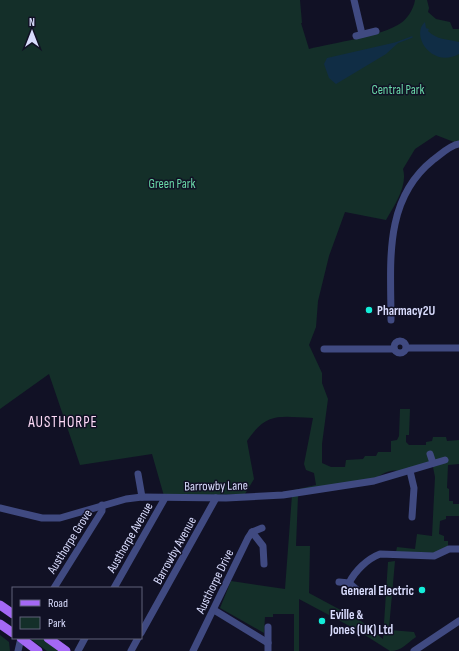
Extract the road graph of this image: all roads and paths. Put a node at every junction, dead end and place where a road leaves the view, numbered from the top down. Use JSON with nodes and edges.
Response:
{"nodes":[{"id":1,"x":354,"y":0,"type":"edge"},
{"id":2,"x":376,"y":31,"type":"dead end"},
{"id":3,"x":459,"y":144,"type":"edge"},
{"id":4,"x":391,"y":320,"type":"dead end"},
{"id":5,"x":459,"y":348,"type":"edge"},
{"id":6,"x":324,"y":349,"type":"dead end"},
{"id":7,"x":430,"y":454,"type":"dead end"},
{"id":8,"x":445,"y":460,"type":"dead end"},
{"id":9,"x":433,"y":463,"type":"junction"},
{"id":10,"x":410,"y":471,"type":"junction"},
{"id":11,"x":138,"y":474,"type":"dead end"},
{"id":12,"x":142,"y":497,"type":"junction"},
{"id":13,"x":165,"y":498,"type":"junction"},
{"id":14,"x":216,"y":498,"type":"junction"},
{"id":15,"x":102,"y":505,"type":"junction"},
{"id":16,"x":0,"y":508,"type":"edge"},
{"id":17,"x":412,"y":517,"type":"dead end"},
{"id":18,"x":262,"y":528,"type":"dead end"},
{"id":19,"x":252,"y":532,"type":"junction"},
{"id":20,"x":457,"y":549,"type":"edge"},
{"id":21,"x":264,"y":564,"type":"dead end"},
{"id":22,"x":340,"y":582,"type":"dead end"},
{"id":23,"x":349,"y":583,"type":"junction"},
{"id":24,"x":55,"y":587,"type":"edge"},
{"id":25,"x":115,"y":587,"type":"edge"},
{"id":26,"x":357,"y":590,"type":"dead end"},
{"id":27,"x":0,"y":605,"type":"edge"},
{"id":28,"x":214,"y":610,"type":"junction"},
{"id":29,"x":12,"y":613,"type":"edge"},
{"id":30,"x":459,"y":621,"type":"edge"},
{"id":31,"x":0,"y":624,"type":"edge"},
{"id":32,"x":268,"y":627,"type":"dead end"},
{"id":33,"x":142,"y":631,"type":"edge"},
{"id":34,"x":12,"y":632,"type":"edge"},
{"id":35,"x":21,"y":639,"type":"edge"},
{"id":36,"x":22,"y":639,"type":"edge"},
{"id":37,"x":49,"y":639,"type":"edge"},
{"id":38,"x":84,"y":639,"type":"edge"},
{"id":39,"x":137,"y":639,"type":"edge"},
{"id":40,"x":268,"y":643,"type":"junction"},
{"id":41,"x":18,"y":651,"type":"edge"},
{"id":42,"x":38,"y":651,"type":"edge"},
{"id":43,"x":66,"y":651,"type":"edge"},
{"id":44,"x":78,"y":651,"type":"edge"},
{"id":45,"x":131,"y":651,"type":"edge"},
{"id":46,"x":193,"y":651,"type":"edge"},
{"id":47,"x":268,"y":651,"type":"edge"},
{"id":48,"x":414,"y":651,"type":"edge"}],
"edges":[{"from":1,"to":2,"type":"street"},
{"from":3,"to":4,"type":"street"},
{"from":5,"to":6,"type":"street"},
{"from":7,"to":9,"type":"street"},
{"from":8,"to":9,"type":"street","name":"Barrowby Lane"},
{"from":9,"to":10,"type":"street","name":"Barrowby Lane"},
{"from":10,"to":14,"type":"street","name":"Barrowby Lane"},
{"from":10,"to":17,"type":"street"},
{"from":11,"to":12,"type":"street"},
{"from":12,"to":13,"type":"street","name":"Barrowby Lane"},
{"from":12,"to":15,"type":"street","name":"Barrowby Lane"},
{"from":13,"to":14,"type":"street","name":"Barrowby Lane"},
{"from":13,"to":25,"type":"street","name":"Austhorpe Avenue"},
{"from":14,"to":33,"type":"street","name":"Barrowby Avenue"},
{"from":15,"to":16,"type":"street","name":"Barrowby Lane"},
{"from":15,"to":24,"type":"street","name":"Austhorpe Grove"},
{"from":18,"to":19,"type":"street"},
{"from":19,"to":21,"type":"street"},
{"from":19,"to":28,"type":"street","name":"Austhorpe Drive"},
{"from":20,"to":23,"type":"street"},
{"from":22,"to":23,"type":"street"},
{"from":23,"to":26,"type":"street"},
{"from":27,"to":29,"type":"main road"},
{"from":28,"to":40,"type":"street"},
{"from":28,"to":46,"type":"street","name":"Austhorpe Drive"},
{"from":30,"to":48,"type":"street"},
{"from":31,"to":34,"type":"main road"},
{"from":32,"to":40,"type":"street"},
{"from":35,"to":41,"type":"street"},
{"from":36,"to":42,"type":"main road"},
{"from":37,"to":43,"type":"main road"},
{"from":38,"to":44,"type":"street"},
{"from":39,"to":45,"type":"street"},
{"from":40,"to":47,"type":"street"}]}
